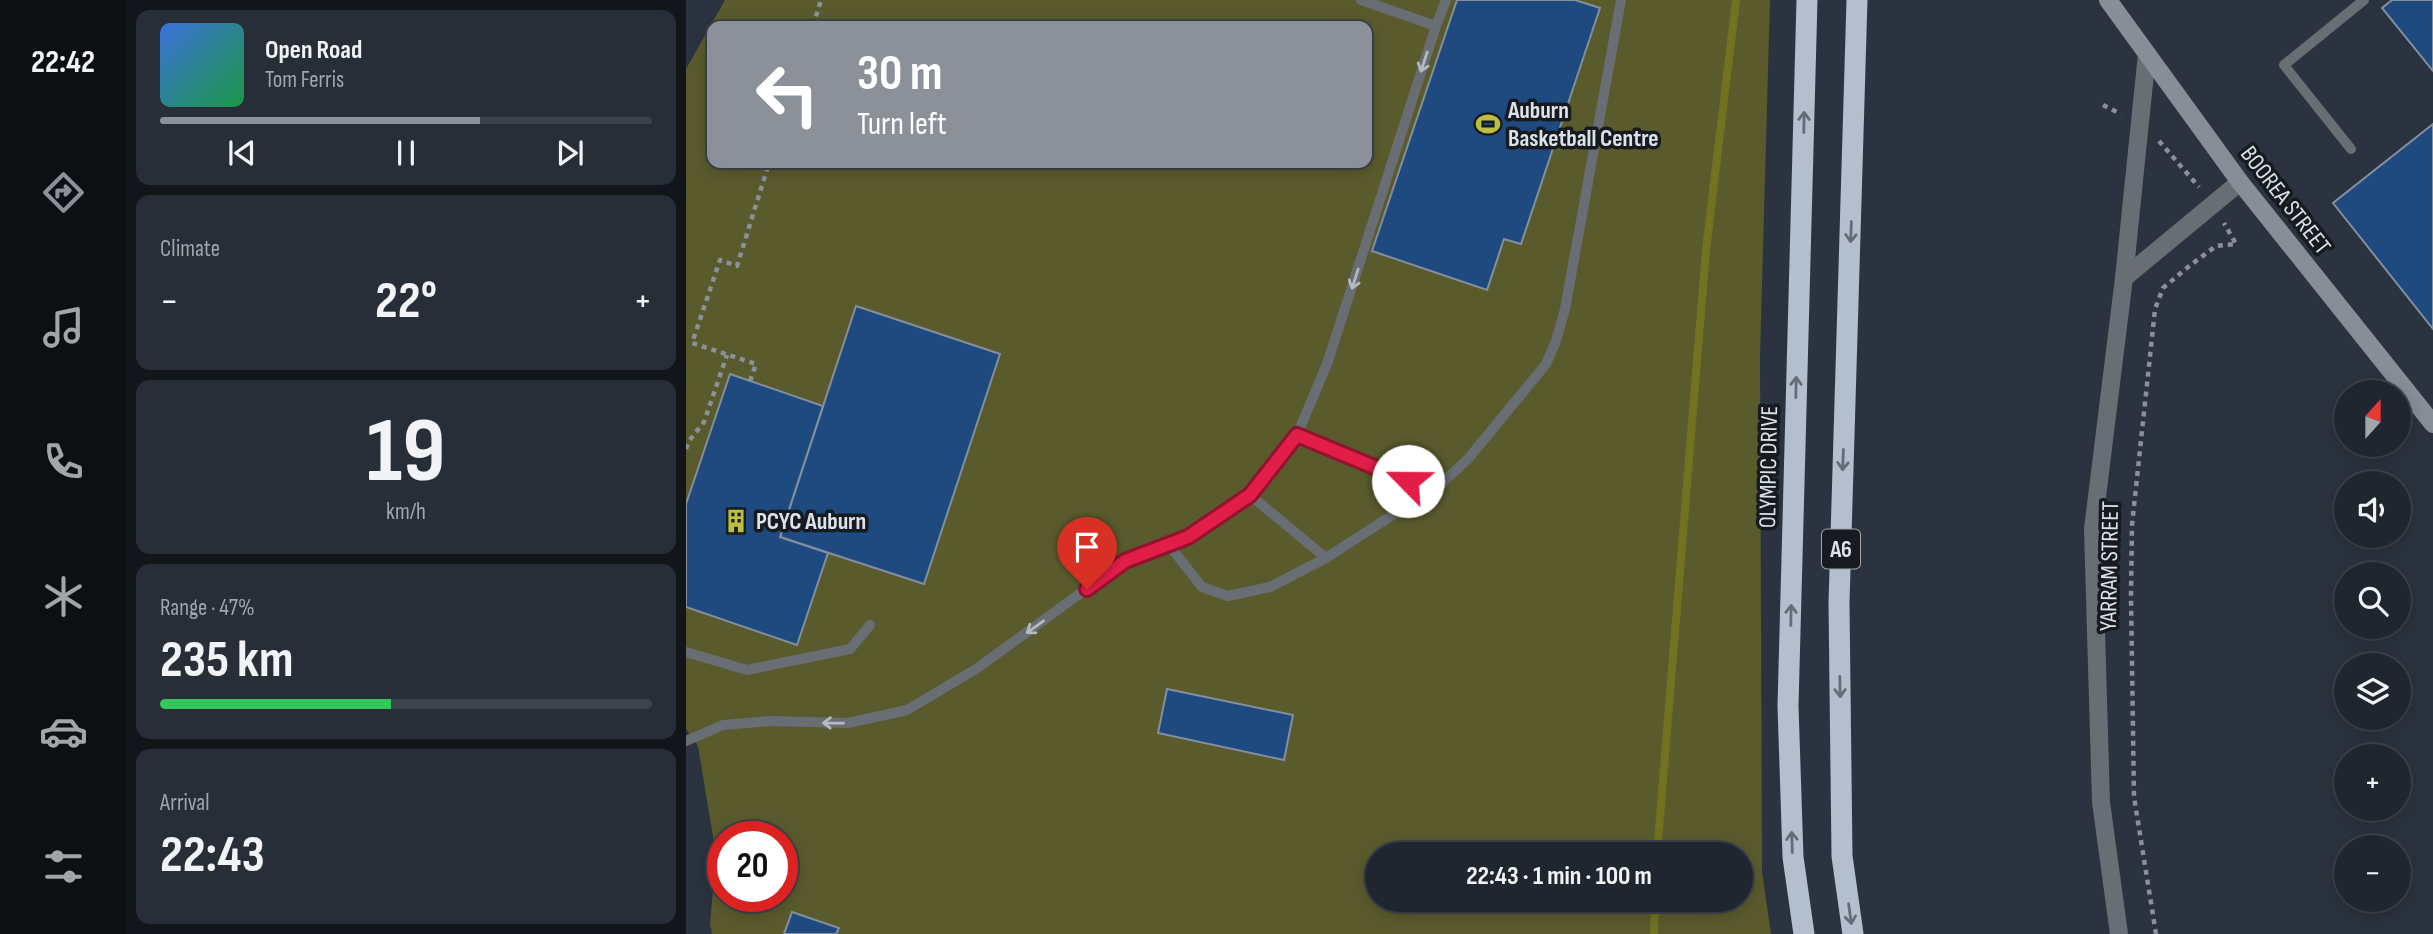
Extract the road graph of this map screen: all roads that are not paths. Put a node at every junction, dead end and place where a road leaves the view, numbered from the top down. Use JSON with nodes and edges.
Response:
{"nodes":[{"id":1,"x":1361,"y":0,"type":"edge"},
{"id":2,"x":1446,"y":0,"type":"edge"},
{"id":3,"x":1621,"y":0,"type":"edge"},
{"id":4,"x":1807,"y":0,"type":"edge"},
{"id":5,"x":1857,"y":0,"type":"edge"},
{"id":6,"x":2108,"y":0,"type":"edge"},
{"id":7,"x":2364,"y":0,"type":"edge"},
{"id":8,"x":1436,"y":26,"type":"junction"},
{"id":9,"x":2147,"y":54,"type":"junction"},
{"id":10,"x":2351,"y":149,"type":"dead end"},
{"id":11,"x":2240,"y":182,"type":"junction"},
{"id":12,"x":2124,"y":278,"type":"junction"},
{"id":13,"x":2433,"y":424,"type":"edge"},
{"id":14,"x":1297,"y":435,"type":"junction"},
{"id":15,"x":1430,"y":490,"type":"junction"},
{"id":16,"x":1250,"y":495,"type":"junction"},
{"id":17,"x":1168,"y":544,"type":"junction"},
{"id":18,"x":1326,"y":558,"type":"junction"},
{"id":19,"x":870,"y":625,"type":"dead end"},
{"id":20,"x":686,"y":652,"type":"edge"},
{"id":21,"x":686,"y":741,"type":"edge"},
{"id":22,"x":1804,"y":934,"type":"edge"},
{"id":23,"x":1853,"y":934,"type":"edge"},
{"id":24,"x":2119,"y":934,"type":"edge"}],
"edges":[{"from":1,"to":8,"type":"lane"},
{"from":2,"to":8,"type":"lane"},
{"from":3,"to":15,"type":"lane"},
{"from":22,"to":4,"type":"highway","name":"OLYMPIC DRIVE","number":"A6","one_way":true},
{"from":5,"to":23,"type":"highway","number":"A6","one_way":true},
{"from":6,"to":9,"type":"street","name":"BOOREA STREET"},
{"from":7,"to":10,"type":"lane"},
{"from":8,"to":14,"type":"lane","one_way":true},
{"from":9,"to":11,"type":"street","name":"BOOREA STREET"},
{"from":9,"to":12,"type":"street","name":"YARRAM STREET"},
{"from":11,"to":12,"type":"street"},
{"from":11,"to":13,"type":"street","name":"BOOREA STREET"},
{"from":12,"to":24,"type":"street","name":"YARRAM STREET"},
{"from":14,"to":15,"type":"lane"},
{"from":14,"to":16,"type":"lane"},
{"from":15,"to":18,"type":"lane"},
{"from":16,"to":17,"type":"lane"},
{"from":16,"to":18,"type":"lane"},
{"from":17,"to":18,"type":"lane"},
{"from":17,"to":21,"type":"lane","one_way":true},
{"from":19,"to":20,"type":"lane"}]}
